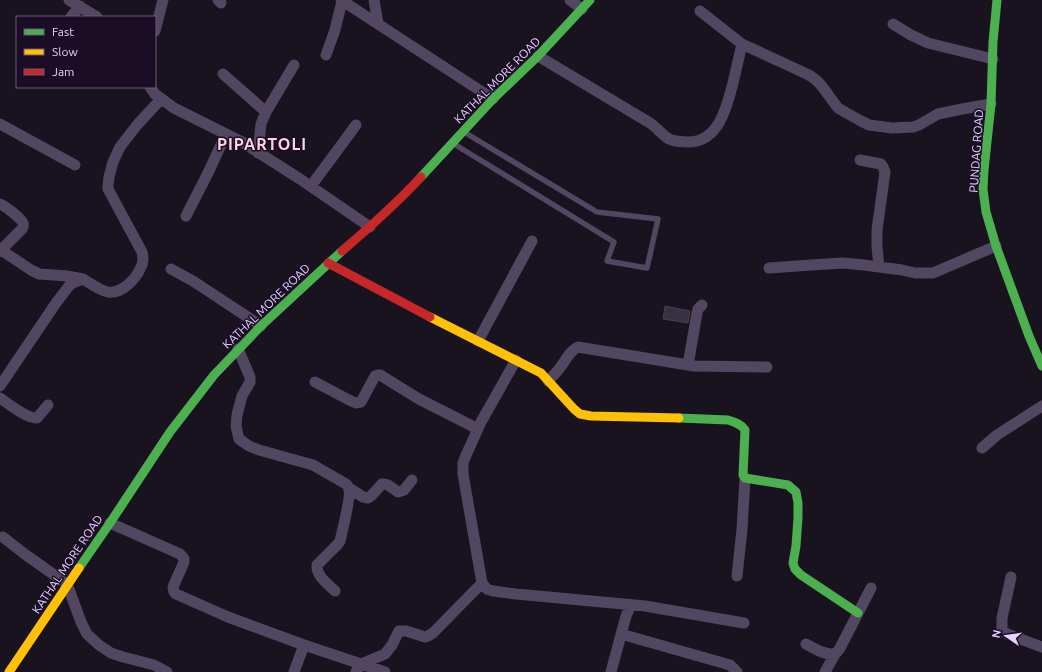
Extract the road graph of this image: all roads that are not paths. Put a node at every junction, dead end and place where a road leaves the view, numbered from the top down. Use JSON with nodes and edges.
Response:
{"nodes":[{"id":1,"x":69,"y":0,"type":"edge"},
{"id":2,"x":164,"y":0,"type":"edge"},
{"id":3,"x":342,"y":0,"type":"edge"},
{"id":4,"x":374,"y":0,"type":"edge"},
{"id":5,"x":570,"y":0,"type":"edge"},
{"id":6,"x":590,"y":0,"type":"edge"},
{"id":7,"x":997,"y":0,"type":"edge"},
{"id":8,"x":80,"y":6,"type":"junction"},
{"id":9,"x":582,"y":9,"type":"junction"},
{"id":10,"x":700,"y":11,"type":"dead end"},
{"id":11,"x":72,"y":16,"type":"edge"},
{"id":12,"x":95,"y":16,"type":"edge"},
{"id":13,"x":378,"y":23,"type":"junction"},
{"id":14,"x":893,"y":24,"type":"dead end"},
{"id":15,"x":156,"y":28,"type":"edge"},
{"id":16,"x":742,"y":44,"type":"junction"},
{"id":17,"x":326,"y":55,"type":"dead end"},
{"id":18,"x":538,"y":56,"type":"junction"},
{"id":19,"x":993,"y":59,"type":"junction"},
{"id":20,"x":294,"y":65,"type":"dead end"},
{"id":21,"x":223,"y":74,"type":"dead end"},
{"id":22,"x":151,"y":88,"type":"edge"},
{"id":23,"x":161,"y":99,"type":"junction"},
{"id":24,"x":493,"y":99,"type":"junction"},
{"id":25,"x":991,"y":104,"type":"junction"},
{"id":26,"x":266,"y":112,"type":"junction"},
{"id":27,"x":0,"y":124,"type":"edge"},
{"id":28,"x":356,"y":125,"type":"dead end"},
{"id":29,"x":463,"y":131,"type":"junction"},
{"id":30,"x":226,"y":134,"type":"junction"},
{"id":31,"x":452,"y":142,"type":"junction"},
{"id":32,"x":258,"y":152,"type":"junction"},
{"id":33,"x":860,"y":160,"type":"dead end"},
{"id":34,"x":75,"y":165,"type":"dead end"},
{"id":35,"x":311,"y":186,"type":"junction"},
{"id":36,"x":0,"y":204,"type":"edge"},
{"id":37,"x":186,"y":216,"type":"dead end"},
{"id":38,"x":370,"y":227,"type":"junction"},
{"id":39,"x":532,"y":241,"type":"dead end"},
{"id":40,"x":996,"y":246,"type":"junction"},
{"id":41,"x":0,"y":251,"type":"edge"},
{"id":42,"x":328,"y":263,"type":"junction"},
{"id":43,"x":879,"y":267,"type":"junction"},
{"id":44,"x":769,"y":268,"type":"dead end"},
{"id":45,"x":171,"y":269,"type":"dead end"},
{"id":46,"x":83,"y":279,"type":"junction"},
{"id":47,"x":702,"y":305,"type":"dead end"},
{"id":48,"x":261,"y":326,"type":"junction"},
{"id":49,"x":478,"y":341,"type":"junction"},
{"id":50,"x":238,"y":349,"type":"junction"},
{"id":51,"x":516,"y":360,"type":"junction"},
{"id":52,"x":688,"y":365,"type":"junction"},
{"id":53,"x":1042,"y":366,"type":"edge"},
{"id":54,"x":766,"y":367,"type":"dead end"},
{"id":55,"x":548,"y":381,"type":"junction"},
{"id":56,"x":315,"y":382,"type":"dead end"},
{"id":57,"x":0,"y":386,"type":"edge"},
{"id":58,"x":0,"y":398,"type":"edge"},
{"id":59,"x":48,"y":405,"type":"dead end"},
{"id":60,"x":1042,"y":406,"type":"edge"},
{"id":61,"x":478,"y":429,"type":"junction"},
{"id":62,"x":982,"y":448,"type":"dead end"},
{"id":63,"x":744,"y":478,"type":"junction"},
{"id":64,"x":412,"y":480,"type":"dead end"},
{"id":65,"x":349,"y":488,"type":"junction"},
{"id":66,"x":110,"y":523,"type":"junction"},
{"id":67,"x":3,"y":537,"type":"dead end"},
{"id":68,"x":737,"y":576,"type":"dead end"},
{"id":69,"x":1011,"y":577,"type":"dead end"},
{"id":70,"x":482,"y":583,"type":"junction"},
{"id":71,"x":67,"y":584,"type":"junction"},
{"id":72,"x":871,"y":588,"type":"dead end"},
{"id":73,"x":335,"y":591,"type":"dead end"},
{"id":74,"x":631,"y":605,"type":"junction"},
{"id":75,"x":858,"y":613,"type":"junction"},
{"id":76,"x":744,"y":623,"type":"dead end"},
{"id":77,"x":621,"y":634,"type":"junction"},
{"id":78,"x":806,"y":644,"type":"dead end"},
{"id":79,"x":304,"y":645,"type":"junction"},
{"id":80,"x":1042,"y":647,"type":"edge"},
{"id":81,"x":835,"y":654,"type":"junction"},
{"id":82,"x":358,"y":668,"type":"edge"},
{"id":83,"x":9,"y":672,"type":"edge"},
{"id":84,"x":167,"y":672,"type":"edge"},
{"id":85,"x":294,"y":672,"type":"edge"},
{"id":86,"x":385,"y":672,"type":"edge"},
{"id":87,"x":612,"y":672,"type":"edge"},
{"id":88,"x":737,"y":672,"type":"edge"},
{"id":89,"x":826,"y":672,"type":"edge"}],
"edges":[{"from":1,"to":8,"type":"street"},
{"from":2,"to":15,"type":"street"},
{"from":3,"to":13,"type":"street"},
{"from":3,"to":17,"type":"street"},
{"from":4,"to":13,"type":"street"},
{"from":5,"to":9,"type":"street"},
{"from":6,"to":9,"type":"street","name":"KATHAL MORE ROAD"},
{"from":7,"to":19,"type":"street","name":"PUNDAG ROAD"},
{"from":8,"to":11,"type":"street"},
{"from":8,"to":12,"type":"street"},
{"from":9,"to":18,"type":"street","name":"KATHAL MORE ROAD"},
{"from":10,"to":16,"type":"street"},
{"from":13,"to":24,"type":"street"},
{"from":14,"to":19,"type":"street"},
{"from":16,"to":18,"type":"street"},
{"from":16,"to":25,"type":"street"},
{"from":18,"to":24,"type":"street","name":"KATHAL MORE ROAD"},
{"from":19,"to":25,"type":"street","name":"PUNDAG ROAD"},
{"from":20,"to":26,"type":"street"},
{"from":21,"to":26,"type":"street"},
{"from":22,"to":23,"type":"street"},
{"from":23,"to":30,"type":"street"},
{"from":23,"to":46,"type":"street"},
{"from":24,"to":29,"type":"street","name":"KATHAL MORE ROAD"},
{"from":25,"to":40,"type":"street","name":"PUNDAG ROAD"},
{"from":26,"to":32,"type":"street"},
{"from":27,"to":34,"type":"street"},
{"from":28,"to":35,"type":"street"},
{"from":29,"to":31,"type":"street","name":"KATHAL MORE ROAD"},
{"from":29,"to":31,"type":"lane"},
{"from":30,"to":32,"type":"street"},
{"from":30,"to":37,"type":"street"},
{"from":31,"to":38,"type":"street","name":"KATHAL MORE ROAD"},
{"from":32,"to":35,"type":"street"},
{"from":33,"to":43,"type":"street"},
{"from":35,"to":38,"type":"street"},
{"from":36,"to":41,"type":"street"},
{"from":38,"to":42,"type":"street","name":"KATHAL MORE ROAD"},
{"from":39,"to":49,"type":"street"},
{"from":40,"to":43,"type":"street"},
{"from":40,"to":53,"type":"street","name":"PUNDAG ROAD"},
{"from":41,"to":46,"type":"street"},
{"from":42,"to":48,"type":"street","name":"KATHAL MORE ROAD"},
{"from":42,"to":49,"type":"street"},
{"from":43,"to":44,"type":"street"},
{"from":45,"to":48,"type":"street"},
{"from":46,"to":57,"type":"street"},
{"from":47,"to":52,"type":"street"},
{"from":48,"to":50,"type":"street","name":"KATHAL MORE ROAD"},
{"from":49,"to":51,"type":"street"},
{"from":50,"to":65,"type":"street"},
{"from":50,"to":66,"type":"street","name":"KATHAL MORE ROAD"},
{"from":51,"to":55,"type":"street"},
{"from":51,"to":61,"type":"street"},
{"from":52,"to":54,"type":"street"},
{"from":52,"to":55,"type":"street"},
{"from":55,"to":63,"type":"street"},
{"from":56,"to":61,"type":"street"},
{"from":58,"to":59,"type":"street"},
{"from":60,"to":62,"type":"street"},
{"from":61,"to":70,"type":"street"},
{"from":63,"to":68,"type":"street"},
{"from":63,"to":75,"type":"street"},
{"from":64,"to":65,"type":"street"},
{"from":65,"to":73,"type":"street"},
{"from":66,"to":71,"type":"street","name":"KATHAL MORE ROAD"},
{"from":66,"to":79,"type":"street"},
{"from":67,"to":71,"type":"street"},
{"from":69,"to":80,"type":"street"},
{"from":70,"to":74,"type":"street"},
{"from":70,"to":82,"type":"street"},
{"from":71,"to":83,"type":"street","name":"KATHAL MORE ROAD"},
{"from":71,"to":84,"type":"street"},
{"from":72,"to":75,"type":"street"},
{"from":74,"to":76,"type":"street"},
{"from":74,"to":77,"type":"street"},
{"from":75,"to":81,"type":"street"},
{"from":77,"to":87,"type":"street"},
{"from":77,"to":88,"type":"street"},
{"from":78,"to":81,"type":"street"},
{"from":79,"to":82,"type":"street"},
{"from":79,"to":85,"type":"street"},
{"from":81,"to":89,"type":"street"},
{"from":82,"to":86,"type":"street"}]}
